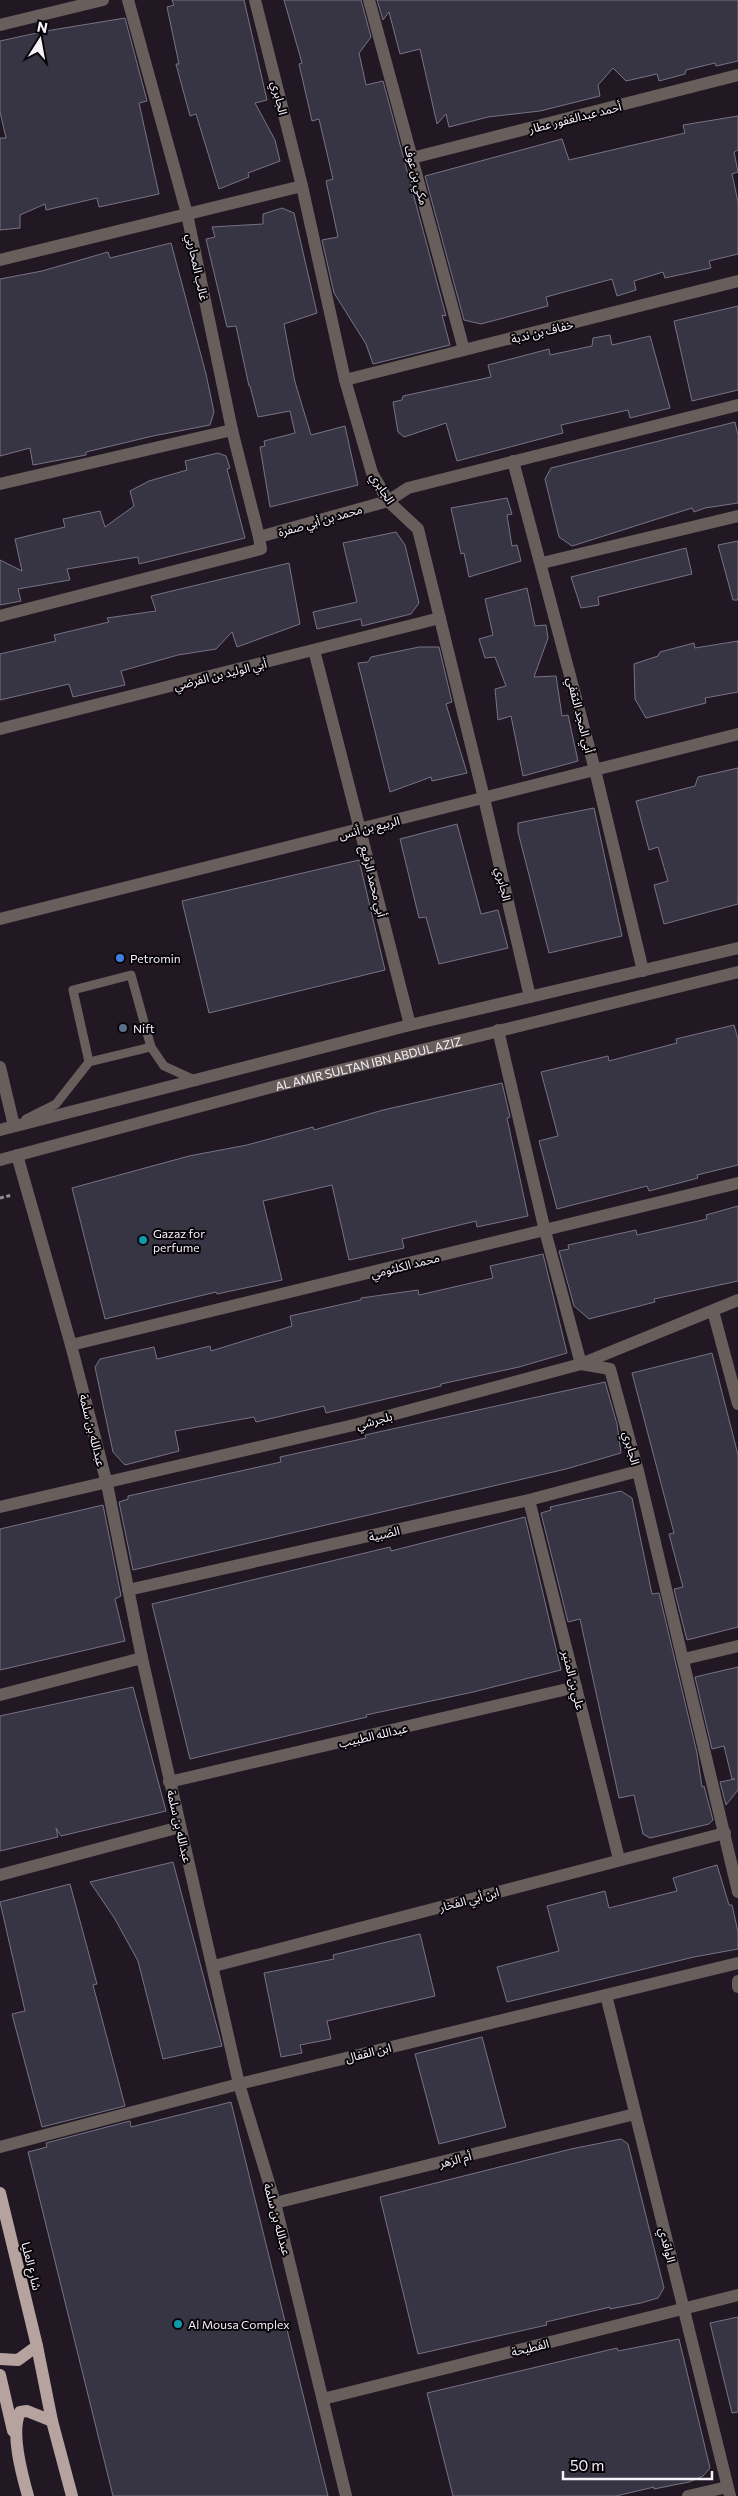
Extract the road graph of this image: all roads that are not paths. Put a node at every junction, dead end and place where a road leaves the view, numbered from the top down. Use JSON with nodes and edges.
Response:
{"nodes":[{"id":1,"x":102,"y":0,"type":"edge"},
{"id":2,"x":128,"y":0,"type":"edge"},
{"id":3,"x":255,"y":0,"type":"edge"},
{"id":4,"x":369,"y":0,"type":"edge"},
{"id":5,"x":0,"y":25,"type":"edge"},
{"id":6,"x":738,"y":75,"type":"edge"},
{"id":7,"x":412,"y":158,"type":"junction"},
{"id":8,"x":302,"y":186,"type":"junction"},
{"id":9,"x":187,"y":214,"type":"junction"},
{"id":10,"x":0,"y":260,"type":"edge"},
{"id":11,"x":738,"y":282,"type":"edge"},
{"id":12,"x":464,"y":350,"type":"junction"},
{"id":13,"x":345,"y":380,"type":"junction"},
{"id":14,"x":738,"y":405,"type":"edge"},
{"id":15,"x":232,"y":430,"type":"junction"},
{"id":16,"x":513,"y":461,"type":"junction"},
{"id":17,"x":0,"y":484,"type":"edge"},
{"id":18,"x":388,"y":501,"type":"junction"},
{"id":19,"x":738,"y":516,"type":"edge"},
{"id":20,"x":259,"y":537,"type":"junction"},
{"id":21,"x":542,"y":563,"type":"junction"},
{"id":22,"x":0,"y":616,"type":"edge"},
{"id":23,"x":440,"y":618,"type":"junction"},
{"id":24,"x":314,"y":650,"type":"junction"},
{"id":25,"x":0,"y":729,"type":"edge"},
{"id":26,"x":738,"y":734,"type":"edge"},
{"id":27,"x":595,"y":770,"type":"junction"},
{"id":28,"x":484,"y":798,"type":"junction"},
{"id":29,"x":361,"y":829,"type":"junction"},
{"id":30,"x":0,"y":919,"type":"edge"},
{"id":31,"x":738,"y":948,"type":"edge"},
{"id":32,"x":643,"y":971,"type":"junction"},
{"id":33,"x":738,"y":972,"type":"edge"},
{"id":34,"x":530,"y":997,"type":"junction"},
{"id":35,"x":410,"y":1025,"type":"junction"},
{"id":36,"x":498,"y":1030,"type":"junction"},
{"id":37,"x":151,"y":1048,"type":"junction"},
{"id":38,"x":89,"y":1062,"type":"junction"},
{"id":39,"x":0,"y":1067,"type":"edge"},
{"id":40,"x":198,"y":1081,"type":"junction"},
{"id":41,"x":14,"y":1126,"type":"junction"},
{"id":42,"x":0,"y":1130,"type":"edge"},
{"id":43,"x":17,"y":1155,"type":"junction"},
{"id":44,"x":0,"y":1160,"type":"edge"},
{"id":45,"x":738,"y":1183,"type":"edge"},
{"id":46,"x":544,"y":1231,"type":"junction"},
{"id":47,"x":738,"y":1300,"type":"edge"},
{"id":48,"x":714,"y":1311,"type":"junction"},
{"id":49,"x":72,"y":1345,"type":"junction"},
{"id":50,"x":580,"y":1364,"type":"junction"},
{"id":51,"x":738,"y":1404,"type":"edge"},
{"id":52,"x":638,"y":1471,"type":"junction"},
{"id":53,"x":107,"y":1484,"type":"junction"},
{"id":54,"x":530,"y":1500,"type":"junction"},
{"id":55,"x":0,"y":1507,"type":"edge"},
{"id":56,"x":128,"y":1590,"type":"junction"},
{"id":57,"x":738,"y":1646,"type":"edge"},
{"id":58,"x":142,"y":1658,"type":"junction"},
{"id":59,"x":684,"y":1660,"type":"junction"},
{"id":60,"x":576,"y":1687,"type":"junction"},
{"id":61,"x":0,"y":1695,"type":"edge"},
{"id":62,"x":169,"y":1782,"type":"junction"},
{"id":63,"x":180,"y":1827,"type":"junction"},
{"id":64,"x":725,"y":1833,"type":"junction"},
{"id":65,"x":619,"y":1859,"type":"junction"},
{"id":66,"x":0,"y":1875,"type":"edge"},
{"id":67,"x":738,"y":1892,"type":"edge"},
{"id":68,"x":738,"y":1963,"type":"edge"},
{"id":69,"x":214,"y":1966,"type":"junction"},
{"id":70,"x":738,"y":1981,"type":"edge"},
{"id":71,"x":738,"y":1986,"type":"edge"},
{"id":72,"x":606,"y":1994,"type":"junction"},
{"id":73,"x":239,"y":2084,"type":"junction"},
{"id":74,"x":635,"y":2114,"type":"junction"},
{"id":75,"x":0,"y":2147,"type":"edge"},
{"id":76,"x":0,"y":2193,"type":"edge"},
{"id":77,"x":275,"y":2203,"type":"junction"},
{"id":78,"x":738,"y":2295,"type":"edge"},
{"id":79,"x":685,"y":2309,"type":"junction"},
{"id":80,"x":37,"y":2346,"type":"junction"},
{"id":81,"x":0,"y":2358,"type":"edge"},
{"id":82,"x":0,"y":2375,"type":"edge"},
{"id":83,"x":323,"y":2399,"type":"junction"},
{"id":84,"x":52,"y":2421,"type":"junction"},
{"id":85,"x":20,"y":2467,"type":"junction"},
{"id":86,"x":729,"y":2491,"type":"edge"},
{"id":87,"x":28,"y":2496,"type":"edge"},
{"id":88,"x":72,"y":2496,"type":"edge"},
{"id":89,"x":346,"y":2496,"type":"edge"},
{"id":90,"x":688,"y":2496,"type":"edge"}],
"edges":[{"from":1,"to":5,"type":"street"},
{"from":2,"to":9,"type":"street","name":"غالب المحاربي"},
{"from":3,"to":8,"type":"street","name":"الجابري"},
{"from":4,"to":7,"type":"street","name":"مكي بن عوف"},
{"from":6,"to":7,"type":"street","name":"أحمد عبدالغفور عطار"},
{"from":7,"to":12,"type":"street","name":"مكي بن عوف"},
{"from":8,"to":9,"type":"street"},
{"from":8,"to":13,"type":"street","name":"الجابري"},
{"from":9,"to":10,"type":"street"},
{"from":9,"to":15,"type":"street","name":"غالب المحاربي"},
{"from":11,"to":12,"type":"street","name":"خفاف بن ندبة"},
{"from":12,"to":13,"type":"street","name":"خفاف بن ندبة"},
{"from":13,"to":18,"type":"street","name":"الجابري"},
{"from":14,"to":16,"type":"street","name":"محمد بن أبي صفرة"},
{"from":15,"to":17,"type":"street"},
{"from":15,"to":20,"type":"street","name":"غالب المحاربي"},
{"from":16,"to":18,"type":"street","name":"محمد بن أبي صفرة"},
{"from":16,"to":21,"type":"street","name":"أبي المجد الثقفي"},
{"from":18,"to":20,"type":"street","name":"محمد بن أبي صفرة"},
{"from":18,"to":23,"type":"street","name":"الجابري"},
{"from":19,"to":21,"type":"street"},
{"from":20,"to":22,"type":"street"},
{"from":21,"to":27,"type":"street","name":"أبي المجد الثقفي"},
{"from":23,"to":24,"type":"street","name":"أبي الوليد بن الفرضي"},
{"from":23,"to":28,"type":"street","name":"الجابري"},
{"from":24,"to":25,"type":"street","name":"أبي الوليد بن الفرضي"},
{"from":24,"to":29,"type":"street","name":"أبي محمد الرفيع"},
{"from":26,"to":27,"type":"street","name":"الربيع بن أنس"},
{"from":27,"to":28,"type":"street","name":"الربيع بن أنس"},
{"from":27,"to":32,"type":"street","name":"أبي المجد الثقفي"},
{"from":28,"to":29,"type":"street","name":"الربيع بن أنس"},
{"from":28,"to":34,"type":"street","name":"الجابري"},
{"from":29,"to":30,"type":"street","name":"الربيع بن أنس"},
{"from":29,"to":35,"type":"street","name":"أبي محمد الرفيع"},
{"from":31,"to":32,"type":"street","name":"AL AMIR SULTAN IBN ABDUL AZIZ"},
{"from":32,"to":34,"type":"street","name":"AL AMIR SULTAN IBN ABDUL AZIZ"},
{"from":33,"to":36,"type":"street","name":"AL AMIR SULTAN IBN ABDUL AZIZ"},
{"from":34,"to":35,"type":"street","name":"AL AMIR SULTAN IBN ABDUL AZIZ"},
{"from":35,"to":40,"type":"street","name":"AL AMIR SULTAN IBN ABDUL AZIZ"},
{"from":36,"to":43,"type":"street","name":"AL AMIR SULTAN IBN ABDUL AZIZ"},
{"from":36,"to":46,"type":"street"},
{"from":37,"to":38,"type":"lane"},
{"from":37,"to":38,"type":"lane"},
{"from":37,"to":40,"type":"lane"},
{"from":38,"to":41,"type":"lane"},
{"from":39,"to":41,"type":"street"},
{"from":40,"to":41,"type":"street","name":"AL AMIR SULTAN IBN ABDUL AZIZ"},
{"from":41,"to":42,"type":"street","name":"AL AMIR SULTAN IBN ABDUL AZIZ"},
{"from":43,"to":44,"type":"street","name":"AL AMIR SULTAN IBN ABDUL AZIZ"},
{"from":43,"to":49,"type":"street","name":"عبدالله بن سلمة"},
{"from":45,"to":46,"type":"street","name":"محمد الكلثومي"},
{"from":46,"to":49,"type":"street","name":"محمد الكلثومي"},
{"from":46,"to":50,"type":"street"},
{"from":47,"to":48,"type":"street","name":"بلجرشي"},
{"from":48,"to":50,"type":"street","name":"بلجرشي"},
{"from":48,"to":51,"type":"street"},
{"from":49,"to":53,"type":"street","name":"عبدالله بن سلمة"},
{"from":50,"to":52,"type":"street","name":"الجابري"},
{"from":50,"to":53,"type":"street","name":"بلجرشي"},
{"from":52,"to":54,"type":"street","name":"الضبية"},
{"from":52,"to":59,"type":"street","name":"الجابري"},
{"from":53,"to":55,"type":"street","name":"بلجرشي"},
{"from":53,"to":56,"type":"street","name":"عبدالله بن سلمة"},
{"from":54,"to":56,"type":"street","name":"الضبية"},
{"from":54,"to":60,"type":"street","name":"علي بن المنير"},
{"from":56,"to":58,"type":"street","name":"عبدالله بن سلمة"},
{"from":57,"to":59,"type":"street"},
{"from":58,"to":61,"type":"street"},
{"from":58,"to":62,"type":"street","name":"عبدالله بن سلمة"},
{"from":59,"to":64,"type":"street","name":"الجابري"},
{"from":60,"to":62,"type":"street","name":"عبدالله الطبيب"},
{"from":60,"to":65,"type":"street","name":"علي بن المنير"},
{"from":62,"to":63,"type":"street","name":"عبدالله بن سلمة"},
{"from":63,"to":66,"type":"street"},
{"from":63,"to":69,"type":"street","name":"عبدالله بن سلمة"},
{"from":64,"to":65,"type":"street","name":"ابن أبي الفخار"},
{"from":64,"to":67,"type":"street","name":"الجابري"},
{"from":65,"to":69,"type":"street","name":"ابن أبي الفخار"},
{"from":68,"to":72,"type":"street","name":"ابن القفال"},
{"from":69,"to":73,"type":"street","name":"عبدالله بن سلمة"},
{"from":70,"to":71,"type":"street"},
{"from":72,"to":73,"type":"street","name":"ابن القفال"},
{"from":72,"to":74,"type":"street","name":"الواقدي"},
{"from":73,"to":75,"type":"street","name":"ابن القفال"},
{"from":73,"to":77,"type":"street","name":"عبدالله بن سلمة"},
{"from":74,"to":77,"type":"street","name":"أم الزهر"},
{"from":74,"to":79,"type":"street","name":"الواقدي"},
{"from":76,"to":80,"type":"main road","name":"شارع العليا"},
{"from":77,"to":83,"type":"street","name":"عبدالله بن سلمة"},
{"from":78,"to":79,"type":"street","name":"الفطيحة"},
{"from":79,"to":83,"type":"street","name":"الفطيحة"},
{"from":79,"to":86,"type":"street","name":"الواقدي"},
{"from":80,"to":81,"type":"main road"},
{"from":80,"to":84,"type":"main road","name":"شارع العليا"},
{"from":82,"to":85,"type":"main road"},
{"from":83,"to":89,"type":"street","name":"عبدالله بن سلمة"},
{"from":84,"to":85,"type":"main road"},
{"from":84,"to":88,"type":"main road","name":"شارع العليا"},
{"from":85,"to":87,"type":"main road"},
{"from":86,"to":90,"type":"street"}]}
